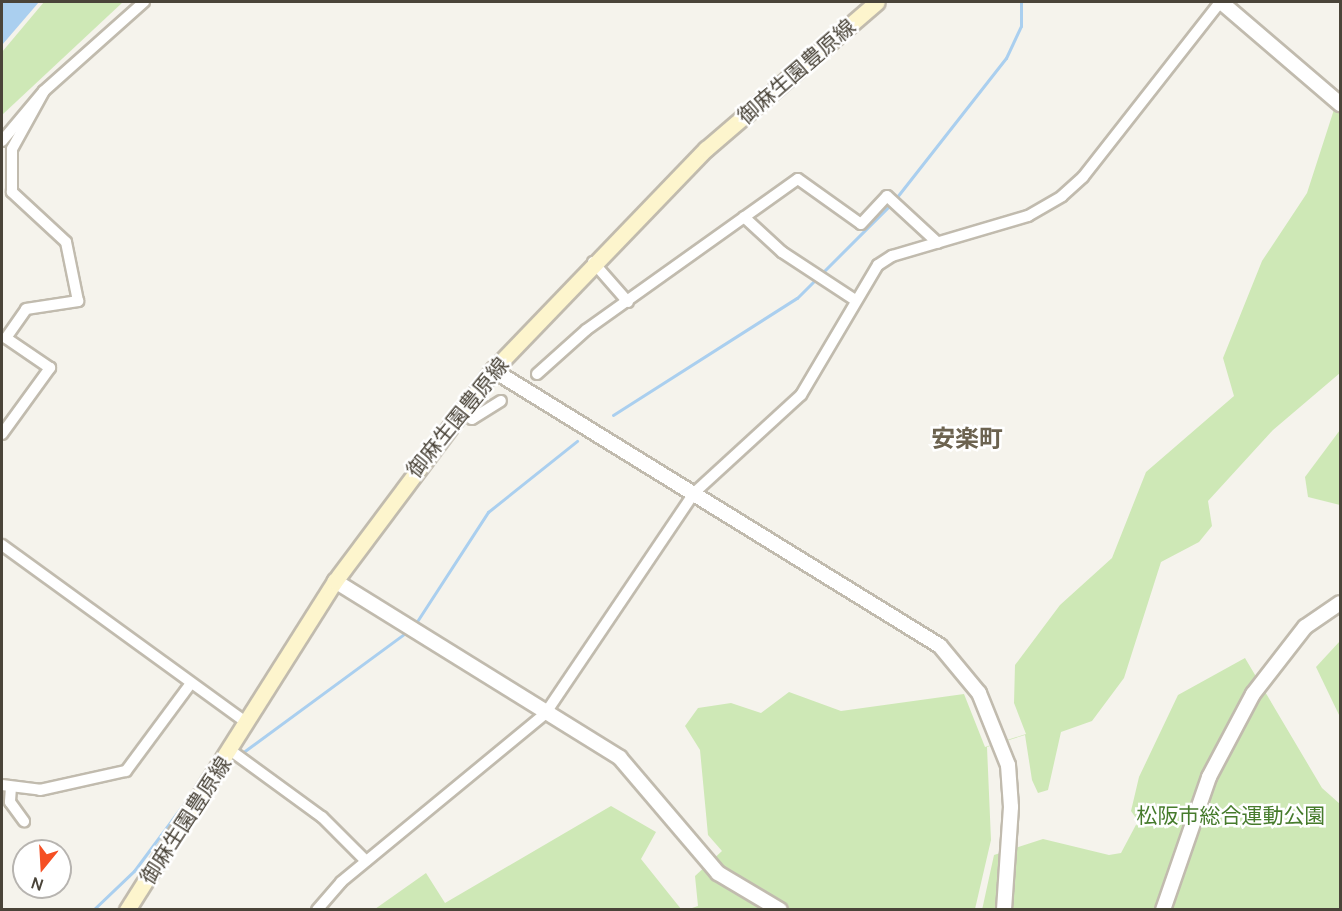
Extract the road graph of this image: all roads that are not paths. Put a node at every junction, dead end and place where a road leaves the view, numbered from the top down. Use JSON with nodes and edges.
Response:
{"nodes":[{"id":1,"x":144,"y":2,"type":"edge"},
{"id":2,"x":878,"y":2,"type":"edge"},
{"id":3,"x":1220,"y":2,"type":"edge"},
{"id":4,"x":44,"y":91,"type":"junction"},
{"id":5,"x":1341,"y":104,"type":"edge"},
{"id":6,"x":2,"y":141,"type":"edge"},
{"id":7,"x":744,"y":217,"type":"junction"},
{"id":8,"x":938,"y":243,"type":"junction"},
{"id":9,"x":593,"y":262,"type":"junction"},
{"id":10,"x":855,"y":300,"type":"junction"},
{"id":11,"x":628,"y":302,"type":"junction"},
{"id":12,"x":493,"y":370,"type":"junction"},
{"id":13,"x":537,"y":374,"type":"dead end"},
{"id":14,"x":501,"y":401,"type":"dead end"},
{"id":15,"x":463,"y":408,"type":"junction"},
{"id":16,"x":2,"y":434,"type":"edge"},
{"id":17,"x":694,"y":493,"type":"junction"},
{"id":18,"x":2,"y":545,"type":"edge"},
{"id":19,"x":335,"y":581,"type":"junction"},
{"id":20,"x":1341,"y":603,"type":"edge"},
{"id":21,"x":191,"y":683,"type":"junction"},
{"id":22,"x":545,"y":714,"type":"junction"},
{"id":23,"x":247,"y":723,"type":"junction"},
{"id":24,"x":230,"y":750,"type":"junction"},
{"id":25,"x":6,"y":786,"type":"edge"},
{"id":26,"x":24,"y":820,"type":"dead end"},
{"id":27,"x":366,"y":861,"type":"junction"},
{"id":28,"x":127,"y":909,"type":"edge"},
{"id":29,"x":317,"y":909,"type":"edge"},
{"id":30,"x":780,"y":909,"type":"edge"},
{"id":31,"x":1004,"y":909,"type":"edge"},
{"id":32,"x":1163,"y":909,"type":"edge"}],
"edges":[{"from":1,"to":4,"type":"street"},
{"from":2,"to":9,"type":"main road","name":"御麻生園豊原線"},
{"from":3,"to":5,"type":"street"},
{"from":3,"to":8,"type":"street"},
{"from":4,"to":6,"type":"street"},
{"from":4,"to":16,"type":"street"},
{"from":7,"to":8,"type":"street"},
{"from":7,"to":10,"type":"street"},
{"from":7,"to":11,"type":"street"},
{"from":8,"to":10,"type":"street"},
{"from":9,"to":11,"type":"street"},
{"from":9,"to":12,"type":"main road","name":"御麻生園豊原線"},
{"from":10,"to":17,"type":"street"},
{"from":11,"to":13,"type":"street"},
{"from":12,"to":15,"type":"main road","name":"御麻生園豊原線"},
{"from":12,"to":17,"type":"street"},
{"from":14,"to":15,"type":"street"},
{"from":15,"to":19,"type":"main road","name":"御麻生園豊原線"},
{"from":17,"to":22,"type":"street"},
{"from":17,"to":31,"type":"street"},
{"from":18,"to":21,"type":"street"},
{"from":19,"to":22,"type":"street"},
{"from":19,"to":23,"type":"main road","name":"御麻生園豊原線"},
{"from":20,"to":32,"type":"street"},
{"from":21,"to":23,"type":"street"},
{"from":21,"to":25,"type":"street"},
{"from":22,"to":27,"type":"street"},
{"from":22,"to":30,"type":"street"},
{"from":23,"to":24,"type":"main road","name":"御麻生園豊原線"},
{"from":24,"to":27,"type":"street"},
{"from":24,"to":28,"type":"main road","name":"御麻生園豊原線"},
{"from":25,"to":26,"type":"street"},
{"from":27,"to":29,"type":"street"}]}
